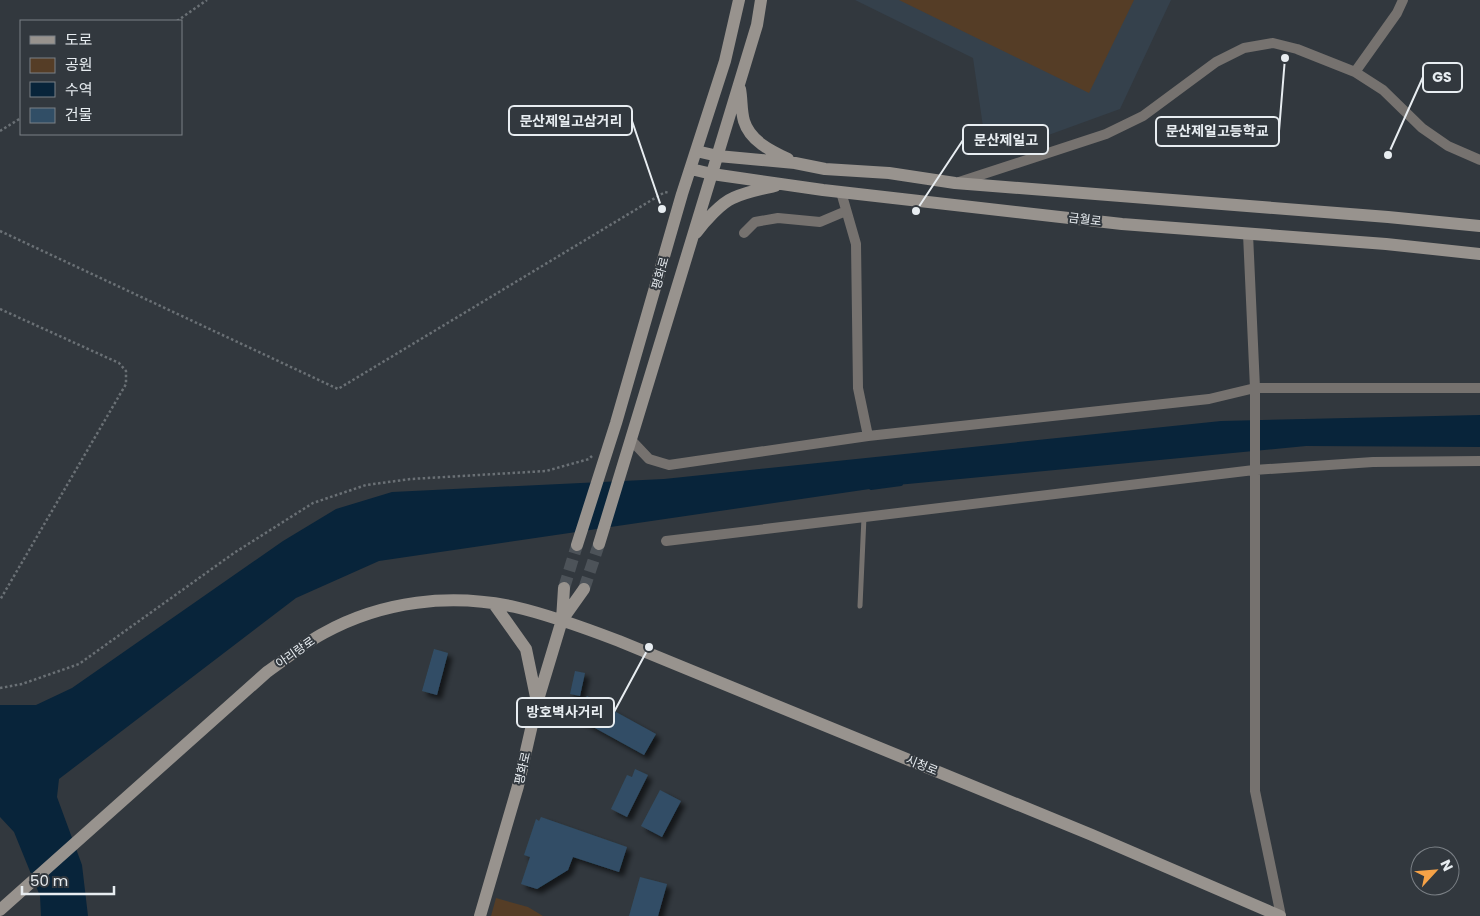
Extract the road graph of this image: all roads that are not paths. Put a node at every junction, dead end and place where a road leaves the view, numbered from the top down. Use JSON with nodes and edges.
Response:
{"nodes":[{"id":1,"x":739,"y":0,"type":"edge"},
{"id":2,"x":761,"y":0,"type":"edge"},
{"id":3,"x":1403,"y":0,"type":"edge"},
{"id":4,"x":1355,"y":72,"type":"junction"},
{"id":5,"x":740,"y":82,"type":"junction"},
{"id":6,"x":696,"y":151,"type":"junction"},
{"id":7,"x":718,"y":156,"type":"junction"},
{"id":8,"x":1480,"y":160,"type":"edge"},
{"id":9,"x":795,"y":163,"type":"junction"},
{"id":10,"x":691,"y":169,"type":"junction"},
{"id":11,"x":712,"y":174,"type":"junction"},
{"id":12,"x":955,"y":183,"type":"junction"},
{"id":13,"x":786,"y":184,"type":"junction"},
{"id":14,"x":841,"y":192,"type":"junction"},
{"id":15,"x":846,"y":211,"type":"junction"},
{"id":16,"x":1480,"y":226,"type":"edge"},
{"id":17,"x":744,"y":233,"type":"dead end"},
{"id":18,"x":1248,"y":234,"type":"junction"},
{"id":19,"x":692,"y":239,"type":"junction"},
{"id":20,"x":1480,"y":254,"type":"edge"},
{"id":21,"x":1480,"y":388,"type":"edge"},
{"id":22,"x":1255,"y":392,"type":"junction"},
{"id":23,"x":868,"y":436,"type":"junction"},
{"id":24,"x":632,"y":441,"type":"junction"},
{"id":25,"x":1480,"y":461,"type":"edge"},
{"id":26,"x":1254,"y":466,"type":"junction"},
{"id":27,"x":864,"y":517,"type":"junction"},
{"id":28,"x":666,"y":541,"type":"dead end"},
{"id":29,"x":600,"y":544,"type":"tunnel mouth"},
{"id":30,"x":578,"y":545,"type":"tunnel mouth"},
{"id":31,"x":564,"y":588,"type":"tunnel mouth"},
{"id":32,"x":584,"y":589,"type":"tunnel mouth"},
{"id":33,"x":494,"y":604,"type":"junction"},
{"id":34,"x":860,"y":606,"type":"dead end"},
{"id":35,"x":562,"y":620,"type":"junction"},
{"id":36,"x":537,"y":703,"type":"junction"},
{"id":37,"x":0,"y":910,"type":"edge"},
{"id":38,"x":480,"y":916,"type":"edge"},
{"id":39,"x":1280,"y":916,"type":"edge"}],
"edges":[{"from":1,"to":6,"type":"main road","name":"평화로"},
{"from":2,"to":5,"type":"main road","name":"평화로"},
{"from":3,"to":4,"type":"street"},
{"from":4,"to":8,"type":"street"},
{"from":4,"to":12,"type":"street"},
{"from":5,"to":7,"type":"main road","name":"평화로"},
{"from":5,"to":9,"type":"main road"},
{"from":6,"to":7,"type":"main road","name":"금월로"},
{"from":6,"to":10,"type":"main road","name":"평화로"},
{"from":7,"to":9,"type":"main road","name":"금월로"},
{"from":7,"to":11,"type":"main road","name":"평화로"},
{"from":9,"to":12,"type":"main road","name":"금월로"},
{"from":10,"to":11,"type":"main road","name":"금월로"},
{"from":10,"to":30,"type":"main road","name":"평화로"},
{"from":11,"to":13,"type":"main road","name":"금월로"},
{"from":11,"to":19,"type":"main road","name":"평화로"},
{"from":12,"to":16,"type":"main road","name":"금월로"},
{"from":13,"to":14,"type":"main road","name":"금월로"},
{"from":13,"to":19,"type":"main road"},
{"from":14,"to":15,"type":"street"},
{"from":14,"to":18,"type":"main road","name":"금월로"},
{"from":15,"to":17,"type":"street"},
{"from":15,"to":23,"type":"street"},
{"from":18,"to":20,"type":"main road","name":"금월로"},
{"from":18,"to":22,"type":"street"},
{"from":19,"to":24,"type":"main road","name":"평화로"},
{"from":21,"to":22,"type":"street"},
{"from":22,"to":23,"type":"street"},
{"from":22,"to":26,"type":"street"},
{"from":23,"to":24,"type":"street"},
{"from":24,"to":29,"type":"main road","name":"평화로"},
{"from":25,"to":26,"type":"street"},
{"from":26,"to":27,"type":"street"},
{"from":26,"to":39,"type":"street"},
{"from":27,"to":28,"type":"street"},
{"from":27,"to":34,"type":"lane"},
{"from":31,"to":35,"type":"main road","name":"평화로"},
{"from":32,"to":35,"type":"main road","name":"평화로"},
{"from":33,"to":35,"type":"main road","name":"아리랑로"},
{"from":33,"to":36,"type":"main road"},
{"from":33,"to":37,"type":"main road","name":"아리랑로"},
{"from":35,"to":36,"type":"main road","name":"평화로"},
{"from":35,"to":39,"type":"main road","name":"시청로"},
{"from":36,"to":38,"type":"main road","name":"평화로"}]}
